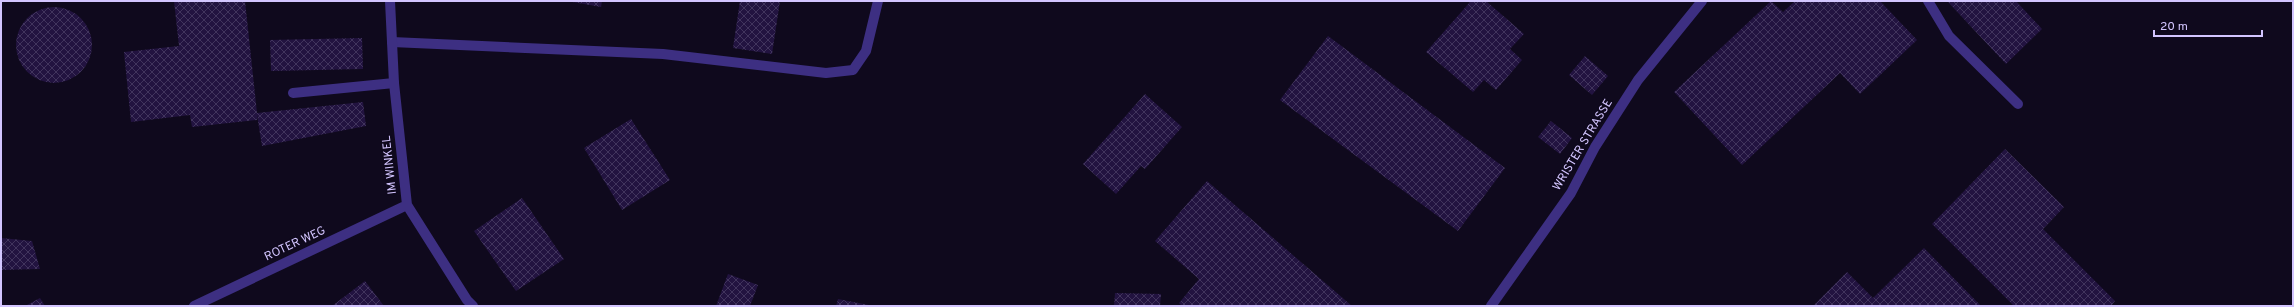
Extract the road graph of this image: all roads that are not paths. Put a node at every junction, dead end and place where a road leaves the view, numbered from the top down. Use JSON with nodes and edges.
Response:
{"nodes":[{"id":1,"x":390,"y":1,"type":"edge"},
{"id":2,"x":878,"y":1,"type":"edge"},
{"id":3,"x":1702,"y":1,"type":"edge"},
{"id":4,"x":1928,"y":1,"type":"edge"},
{"id":5,"x":392,"y":42,"type":"junction"},
{"id":6,"x":394,"y":83,"type":"junction"},
{"id":7,"x":293,"y":93,"type":"dead end"},
{"id":8,"x":2018,"y":104,"type":"dead end"},
{"id":9,"x":407,"y":205,"type":"junction"},
{"id":10,"x":194,"y":306,"type":"edge"},
{"id":11,"x":473,"y":306,"type":"edge"},
{"id":12,"x":1491,"y":306,"type":"edge"}],
"edges":[{"from":1,"to":5,"type":"street","name":"IM WINKEL"},
{"from":2,"to":5,"type":"street"},
{"from":3,"to":12,"type":"street","name":"WRISTER STRASSE"},
{"from":4,"to":8,"type":"street"},
{"from":5,"to":6,"type":"street","name":"IM WINKEL"},
{"from":6,"to":7,"type":"street"},
{"from":6,"to":9,"type":"street","name":"IM WINKEL"},
{"from":9,"to":10,"type":"street","name":"ROTER WEG"},
{"from":9,"to":11,"type":"street","name":"IM WINKEL"}]}
